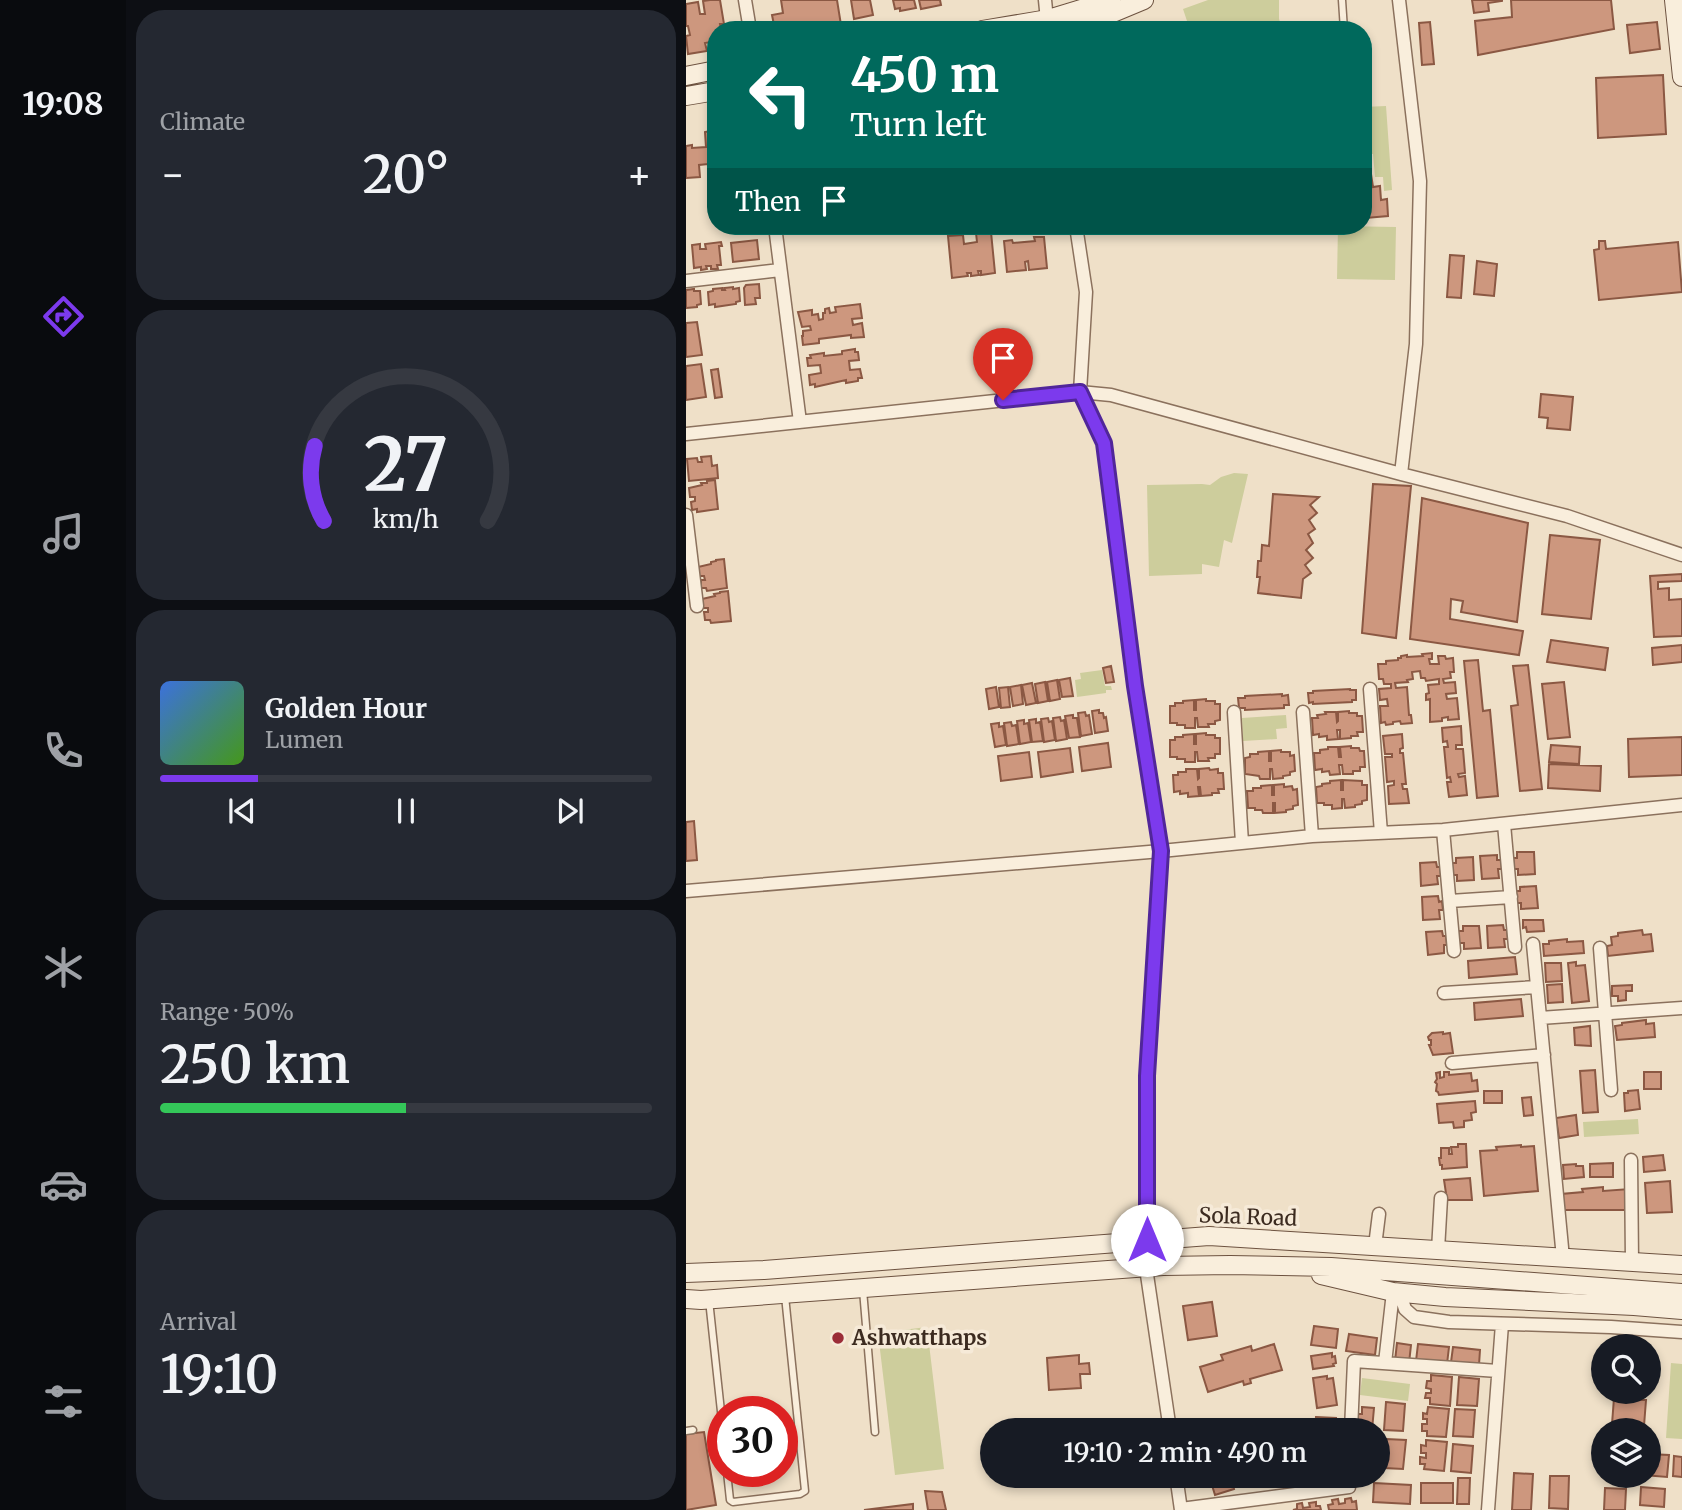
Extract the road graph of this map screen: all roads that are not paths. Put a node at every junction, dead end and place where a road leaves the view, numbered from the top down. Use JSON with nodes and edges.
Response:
{"nodes":[{"id":1,"x":745,"y":0,"type":"edge"},
{"id":2,"x":1045,"y":0,"type":"edge"},
{"id":3,"x":1111,"y":0,"type":"edge"},
{"id":4,"x":1144,"y":0,"type":"edge"},
{"id":5,"x":1342,"y":0,"type":"edge"},
{"id":6,"x":1399,"y":0,"type":"edge"},
{"id":7,"x":1674,"y":0,"type":"edge"},
{"id":8,"x":748,"y":21,"type":"edge"},
{"id":9,"x":1048,"y":21,"type":"edge"},
{"id":10,"x":1056,"y":21,"type":"edge"},
{"id":11,"x":1094,"y":21,"type":"edge"},
{"id":12,"x":1343,"y":21,"type":"edge"},
{"id":13,"x":707,"y":72,"type":"edge"},
{"id":14,"x":686,"y":76,"type":"edge"},
{"id":15,"x":1682,"y":77,"type":"edge"},
{"id":16,"x":707,"y":92,"type":"edge"},
{"id":17,"x":686,"y":96,"type":"edge"},
{"id":18,"x":776,"y":235,"type":"edge"},
{"id":19,"x":1077,"y":235,"type":"edge"},
{"id":20,"x":780,"y":270,"type":"junction"},
{"id":21,"x":686,"y":281,"type":"edge"},
{"id":22,"x":1080,"y":392,"type":"junction"},
{"id":23,"x":800,"y":422,"type":"junction"},
{"id":24,"x":686,"y":434,"type":"edge"},
{"id":25,"x":1401,"y":474,"type":"junction"},
{"id":26,"x":686,"y":515,"type":"edge"},
{"id":27,"x":1682,"y":555,"type":"edge"},
{"id":28,"x":697,"y":606,"type":"dead end"},
{"id":29,"x":1370,"y":689,"type":"dead end"},
{"id":30,"x":1234,"y":712,"type":"dead end"},
{"id":31,"x":1303,"y":712,"type":"dead end"},
{"id":32,"x":1682,"y":805,"type":"edge"},
{"id":33,"x":1504,"y":824,"type":"junction"},
{"id":34,"x":1443,"y":830,"type":"junction"},
{"id":35,"x":1381,"y":833,"type":"junction"},
{"id":36,"x":1312,"y":836,"type":"junction"},
{"id":37,"x":1242,"y":843,"type":"junction"},
{"id":38,"x":1161,"y":851,"type":"junction"},
{"id":39,"x":686,"y":891,"type":"edge"},
{"id":40,"x":1511,"y":897,"type":"junction"},
{"id":41,"x":1450,"y":901,"type":"junction"},
{"id":42,"x":1533,"y":944,"type":"dead end"},
{"id":43,"x":1515,"y":947,"type":"dead end"},
{"id":44,"x":1600,"y":948,"type":"dead end"},
{"id":45,"x":1454,"y":951,"type":"dead end"},
{"id":46,"x":1537,"y":988,"type":"junction"},
{"id":47,"x":1444,"y":993,"type":"dead end"},
{"id":48,"x":1682,"y":1007,"type":"edge"},
{"id":49,"x":1605,"y":1013,"type":"junction"},
{"id":50,"x":1540,"y":1018,"type":"junction"},
{"id":51,"x":1544,"y":1055,"type":"junction"},
{"id":52,"x":1452,"y":1063,"type":"dead end"},
{"id":53,"x":1611,"y":1090,"type":"dead end"},
{"id":54,"x":1631,"y":1160,"type":"dead end"},
{"id":55,"x":1441,"y":1198,"type":"dead end"},
{"id":56,"x":1379,"y":1214,"type":"dead end"},
{"id":57,"x":1147,"y":1240,"type":"junction"},
{"id":58,"x":1375,"y":1246,"type":"junction"},
{"id":59,"x":1438,"y":1250,"type":"junction"},
{"id":60,"x":1563,"y":1258,"type":"junction"},
{"id":61,"x":1632,"y":1262,"type":"junction"},
{"id":62,"x":1682,"y":1265,"type":"edge"},
{"id":63,"x":1288,"y":1266,"type":"junction"},
{"id":64,"x":1146,"y":1268,"type":"junction"},
{"id":65,"x":686,"y":1273,"type":"edge"},
{"id":66,"x":862,"y":1288,"type":"junction"},
{"id":67,"x":1397,"y":1292,"type":"junction"},
{"id":68,"x":1682,"y":1293,"type":"edge"},
{"id":69,"x":784,"y":1294,"type":"junction"},
{"id":70,"x":686,"y":1299,"type":"edge"},
{"id":71,"x":709,"y":1299,"type":"junction"},
{"id":72,"x":1682,"y":1310,"type":"edge"},
{"id":73,"x":1502,"y":1324,"type":"junction"},
{"id":74,"x":1682,"y":1332,"type":"edge"},
{"id":75,"x":1385,"y":1363,"type":"junction"},
{"id":76,"x":1498,"y":1371,"type":"junction"},
{"id":77,"x":719,"y":1396,"type":"edge"},
{"id":78,"x":796,"y":1396,"type":"edge"},
{"id":79,"x":798,"y":1418,"type":"edge"},
{"id":80,"x":1168,"y":1418,"type":"edge"},
{"id":81,"x":1352,"y":1418,"type":"edge"},
{"id":82,"x":875,"y":1432,"type":"dead end"},
{"id":83,"x":730,"y":1487,"type":"edge"},
{"id":84,"x":1178,"y":1488,"type":"edge"},
{"id":85,"x":1342,"y":1488,"type":"edge"},
{"id":86,"x":1181,"y":1510,"type":"edge"},
{"id":87,"x":1488,"y":1510,"type":"edge"}],
"edges":[{"from":1,"to":8,"type":"street"},
{"from":2,"to":9,"type":"street"},
{"from":3,"to":10,"type":"main road"},
{"from":4,"to":11,"type":"main road"},
{"from":5,"to":12,"type":"lane"},
{"from":6,"to":25,"type":"street"},
{"from":7,"to":15,"type":"main road"},
{"from":13,"to":14,"type":"main road"},
{"from":16,"to":17,"type":"main road"},
{"from":18,"to":20,"type":"street"},
{"from":19,"to":22,"type":"street"},
{"from":20,"to":21,"type":"street"},
{"from":20,"to":23,"type":"street"},
{"from":22,"to":23,"type":"street"},
{"from":22,"to":25,"type":"street"},
{"from":22,"to":38,"type":"street"},
{"from":23,"to":24,"type":"street"},
{"from":25,"to":27,"type":"street"},
{"from":26,"to":28,"type":"street"},
{"from":29,"to":35,"type":"street"},
{"from":30,"to":37,"type":"street"},
{"from":31,"to":36,"type":"street"},
{"from":32,"to":33,"type":"street"},
{"from":33,"to":34,"type":"street"},
{"from":33,"to":40,"type":"street"},
{"from":34,"to":35,"type":"street"},
{"from":34,"to":41,"type":"street"},
{"from":35,"to":36,"type":"street"},
{"from":36,"to":37,"type":"street"},
{"from":37,"to":38,"type":"street"},
{"from":38,"to":39,"type":"street"},
{"from":38,"to":57,"type":"street"},
{"from":40,"to":41,"type":"street"},
{"from":40,"to":43,"type":"street"},
{"from":41,"to":45,"type":"street"},
{"from":42,"to":46,"type":"street"},
{"from":44,"to":49,"type":"street"},
{"from":46,"to":47,"type":"street"},
{"from":46,"to":50,"type":"street"},
{"from":48,"to":49,"type":"street"},
{"from":49,"to":50,"type":"street"},
{"from":49,"to":53,"type":"street"},
{"from":50,"to":51,"type":"street"},
{"from":51,"to":52,"type":"street"},
{"from":51,"to":60,"type":"street"},
{"from":54,"to":61,"type":"street"},
{"from":55,"to":59,"type":"street"},
{"from":56,"to":58,"type":"street"},
{"from":57,"to":58,"type":"main road","name":"Sola Road"},
{"from":57,"to":64,"type":"street"},
{"from":57,"to":65,"type":"main road","name":"Sola Road"},
{"from":58,"to":59,"type":"main road","name":"Sola Road"},
{"from":59,"to":60,"type":"main road","name":"Sola Road"},
{"from":60,"to":61,"type":"main road","name":"Sola Road"},
{"from":61,"to":62,"type":"main road","name":"Sola Road"},
{"from":63,"to":64,"type":"main road"},
{"from":63,"to":67,"type":"main road"},
{"from":63,"to":68,"type":"main road"},
{"from":64,"to":66,"type":"main road"},
{"from":64,"to":80,"type":"street"},
{"from":66,"to":69,"type":"main road"},
{"from":66,"to":82,"type":"lane"},
{"from":67,"to":72,"type":"main road"},
{"from":67,"to":73,"type":"street"},
{"from":67,"to":75,"type":"street"},
{"from":69,"to":71,"type":"main road"},
{"from":69,"to":78,"type":"lane"},
{"from":70,"to":71,"type":"main road"},
{"from":71,"to":77,"type":"lane"},
{"from":73,"to":74,"type":"street"},
{"from":73,"to":76,"type":"street"},
{"from":75,"to":76,"type":"street"},
{"from":75,"to":81,"type":"street"},
{"from":76,"to":87,"type":"street"},
{"from":79,"to":83,"type":"lane"},
{"from":84,"to":86,"type":"street"},
{"from":85,"to":86,"type":"street"}]}
